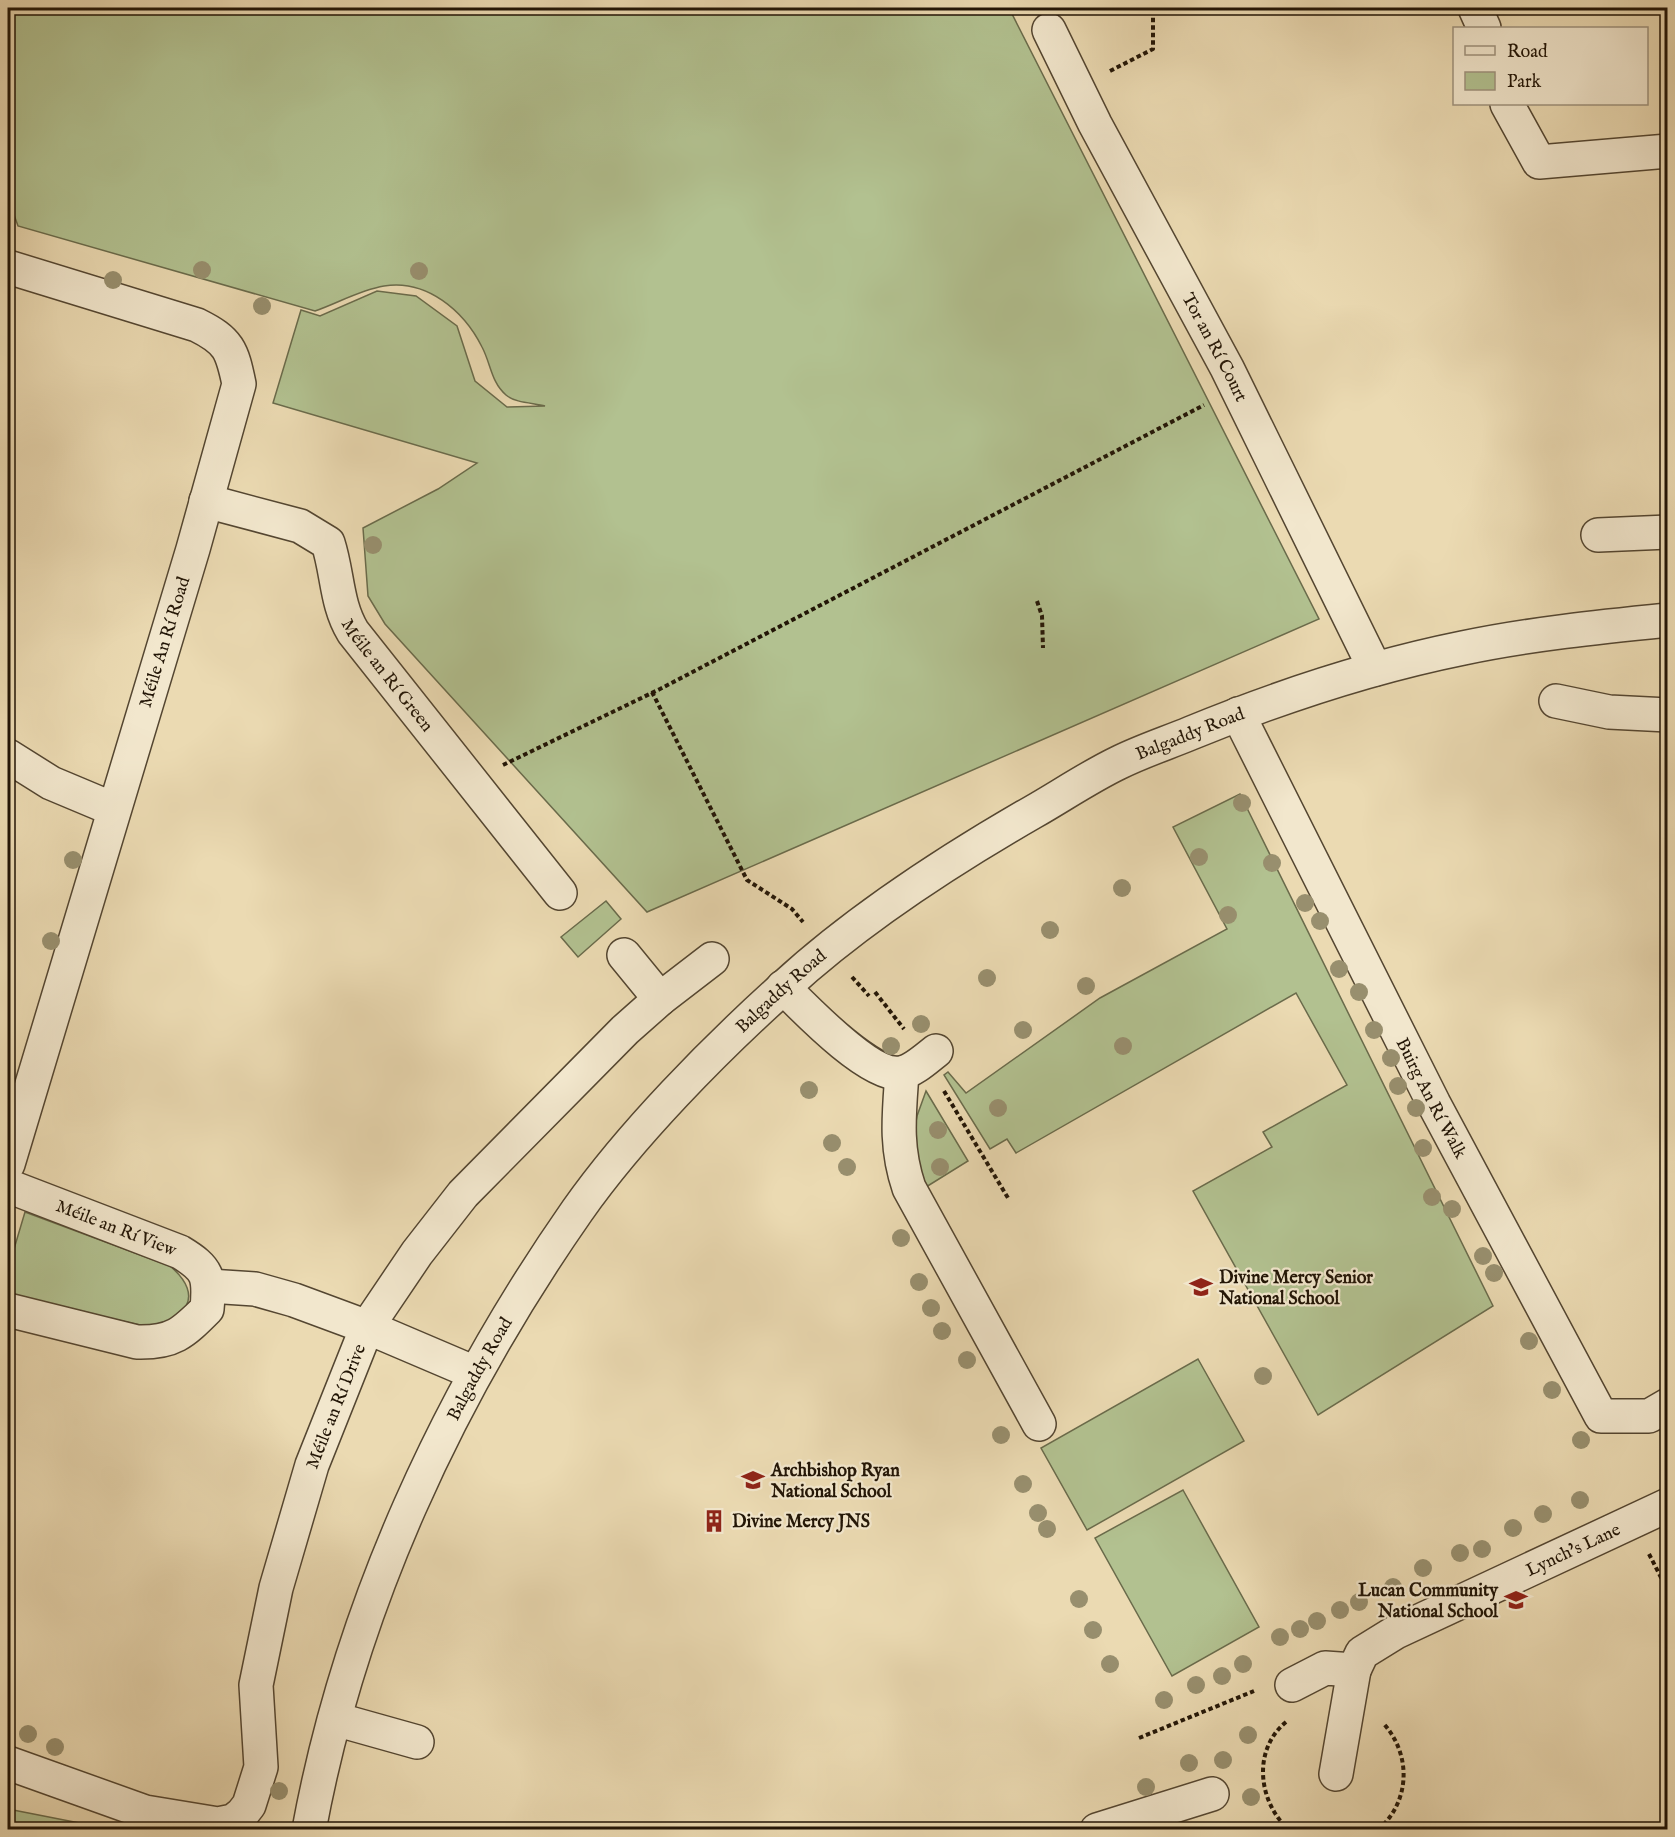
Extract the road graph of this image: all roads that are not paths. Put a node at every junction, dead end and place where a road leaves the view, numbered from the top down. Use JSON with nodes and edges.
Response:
{"nodes":[{"id":1,"x":1475,"y":8,"type":"edge"},
{"id":2,"x":1484,"y":27,"type":"edge"},
{"id":3,"x":1049,"y":30,"type":"dead end"},
{"id":4,"x":1508,"y":105,"type":"edge"},
{"id":5,"x":1668,"y":151,"type":"edge"},
{"id":6,"x":8,"y":267,"type":"edge"},
{"id":7,"x":206,"y":501,"type":"junction"},
{"id":8,"x":1668,"y":531,"type":"edge"},
{"id":9,"x":1598,"y":535,"type":"dead end"},
{"id":10,"x":1668,"y":620,"type":"edge"},
{"id":11,"x":1375,"y":669,"type":"junction"},
{"id":12,"x":1556,"y":701,"type":"dead end"},
{"id":13,"x":1238,"y":714,"type":"junction"},
{"id":14,"x":1668,"y":715,"type":"edge"},
{"id":15,"x":8,"y":756,"type":"edge"},
{"id":16,"x":113,"y":809,"type":"junction"},
{"id":17,"x":560,"y":893,"type":"dead end"},
{"id":18,"x":624,"y":955,"type":"dead end"},
{"id":19,"x":712,"y":959,"type":"dead end"},
{"id":20,"x":783,"y":987,"type":"junction"},
{"id":21,"x":660,"y":999,"type":"junction"},
{"id":22,"x":936,"y":1051,"type":"dead end"},
{"id":23,"x":902,"y":1073,"type":"junction"},
{"id":24,"x":8,"y":1164,"type":"edge"},
{"id":25,"x":8,"y":1186,"type":"edge"},
{"id":26,"x":209,"y":1286,"type":"junction"},
{"id":27,"x":8,"y":1310,"type":"edge"},
{"id":28,"x":366,"y":1327,"type":"junction"},
{"id":29,"x":475,"y":1373,"type":"junction"},
{"id":30,"x":1668,"y":1406,"type":"edge"},
{"id":31,"x":1039,"y":1424,"type":"dead end"},
{"id":32,"x":1668,"y":1505,"type":"edge"},
{"id":33,"x":1354,"y":1670,"type":"junction"},
{"id":34,"x":1292,"y":1685,"type":"dead end"},
{"id":35,"x":334,"y":1719,"type":"junction"},
{"id":36,"x":417,"y":1742,"type":"dead end"},
{"id":37,"x":8,"y":1763,"type":"edge"},
{"id":38,"x":1336,"y":1774,"type":"dead end"},
{"id":39,"x":1212,"y":1794,"type":"dead end"},
{"id":40,"x":1171,"y":1818,"type":"edge"},
{"id":41,"x":309,"y":1830,"type":"edge"},
{"id":42,"x":1097,"y":1830,"type":"edge"}],
"edges":[{"from":1,"to":2,"type":"street"},
{"from":3,"to":11,"type":"street","name":"Tor an Rí Court"},
{"from":4,"to":5,"type":"street"},
{"from":6,"to":7,"type":"street","name":"Méile An Rí Road"},
{"from":7,"to":16,"type":"street","name":"Méile An Rí Road"},
{"from":7,"to":17,"type":"street","name":"Méile an Rí Green"},
{"from":8,"to":9,"type":"street"},
{"from":10,"to":11,"type":"street","name":"Balgaddy Road"},
{"from":11,"to":13,"type":"street","name":"Balgaddy Road"},
{"from":12,"to":14,"type":"street"},
{"from":13,"to":20,"type":"street","name":"Balgaddy Road"},
{"from":13,"to":30,"type":"street","name":"Buirg An Rí Walk"},
{"from":15,"to":16,"type":"street"},
{"from":16,"to":24,"type":"street","name":"Méile An Rí Road"},
{"from":18,"to":21,"type":"street"},
{"from":19,"to":21,"type":"street","name":"Méile an Rí Drive"},
{"from":20,"to":23,"type":"street"},
{"from":20,"to":29,"type":"street","name":"Balgaddy Road"},
{"from":21,"to":28,"type":"street","name":"Méile an Rí Drive"},
{"from":22,"to":23,"type":"street"},
{"from":23,"to":31,"type":"street"},
{"from":25,"to":26,"type":"street","name":"Méile an Rí View"},
{"from":26,"to":27,"type":"street"},
{"from":26,"to":28,"type":"street"},
{"from":28,"to":29,"type":"street"},
{"from":28,"to":37,"type":"street","name":"Méile an Rí Drive"},
{"from":29,"to":35,"type":"street","name":"Balgaddy Road"},
{"from":32,"to":33,"type":"street","name":"Lynch's Lane"},
{"from":33,"to":34,"type":"street"},
{"from":33,"to":38,"type":"street"},
{"from":35,"to":36,"type":"street"},
{"from":35,"to":41,"type":"street","name":"Balgaddy Road"},
{"from":39,"to":40,"type":"street"},
{"from":40,"to":42,"type":"street"}]}
